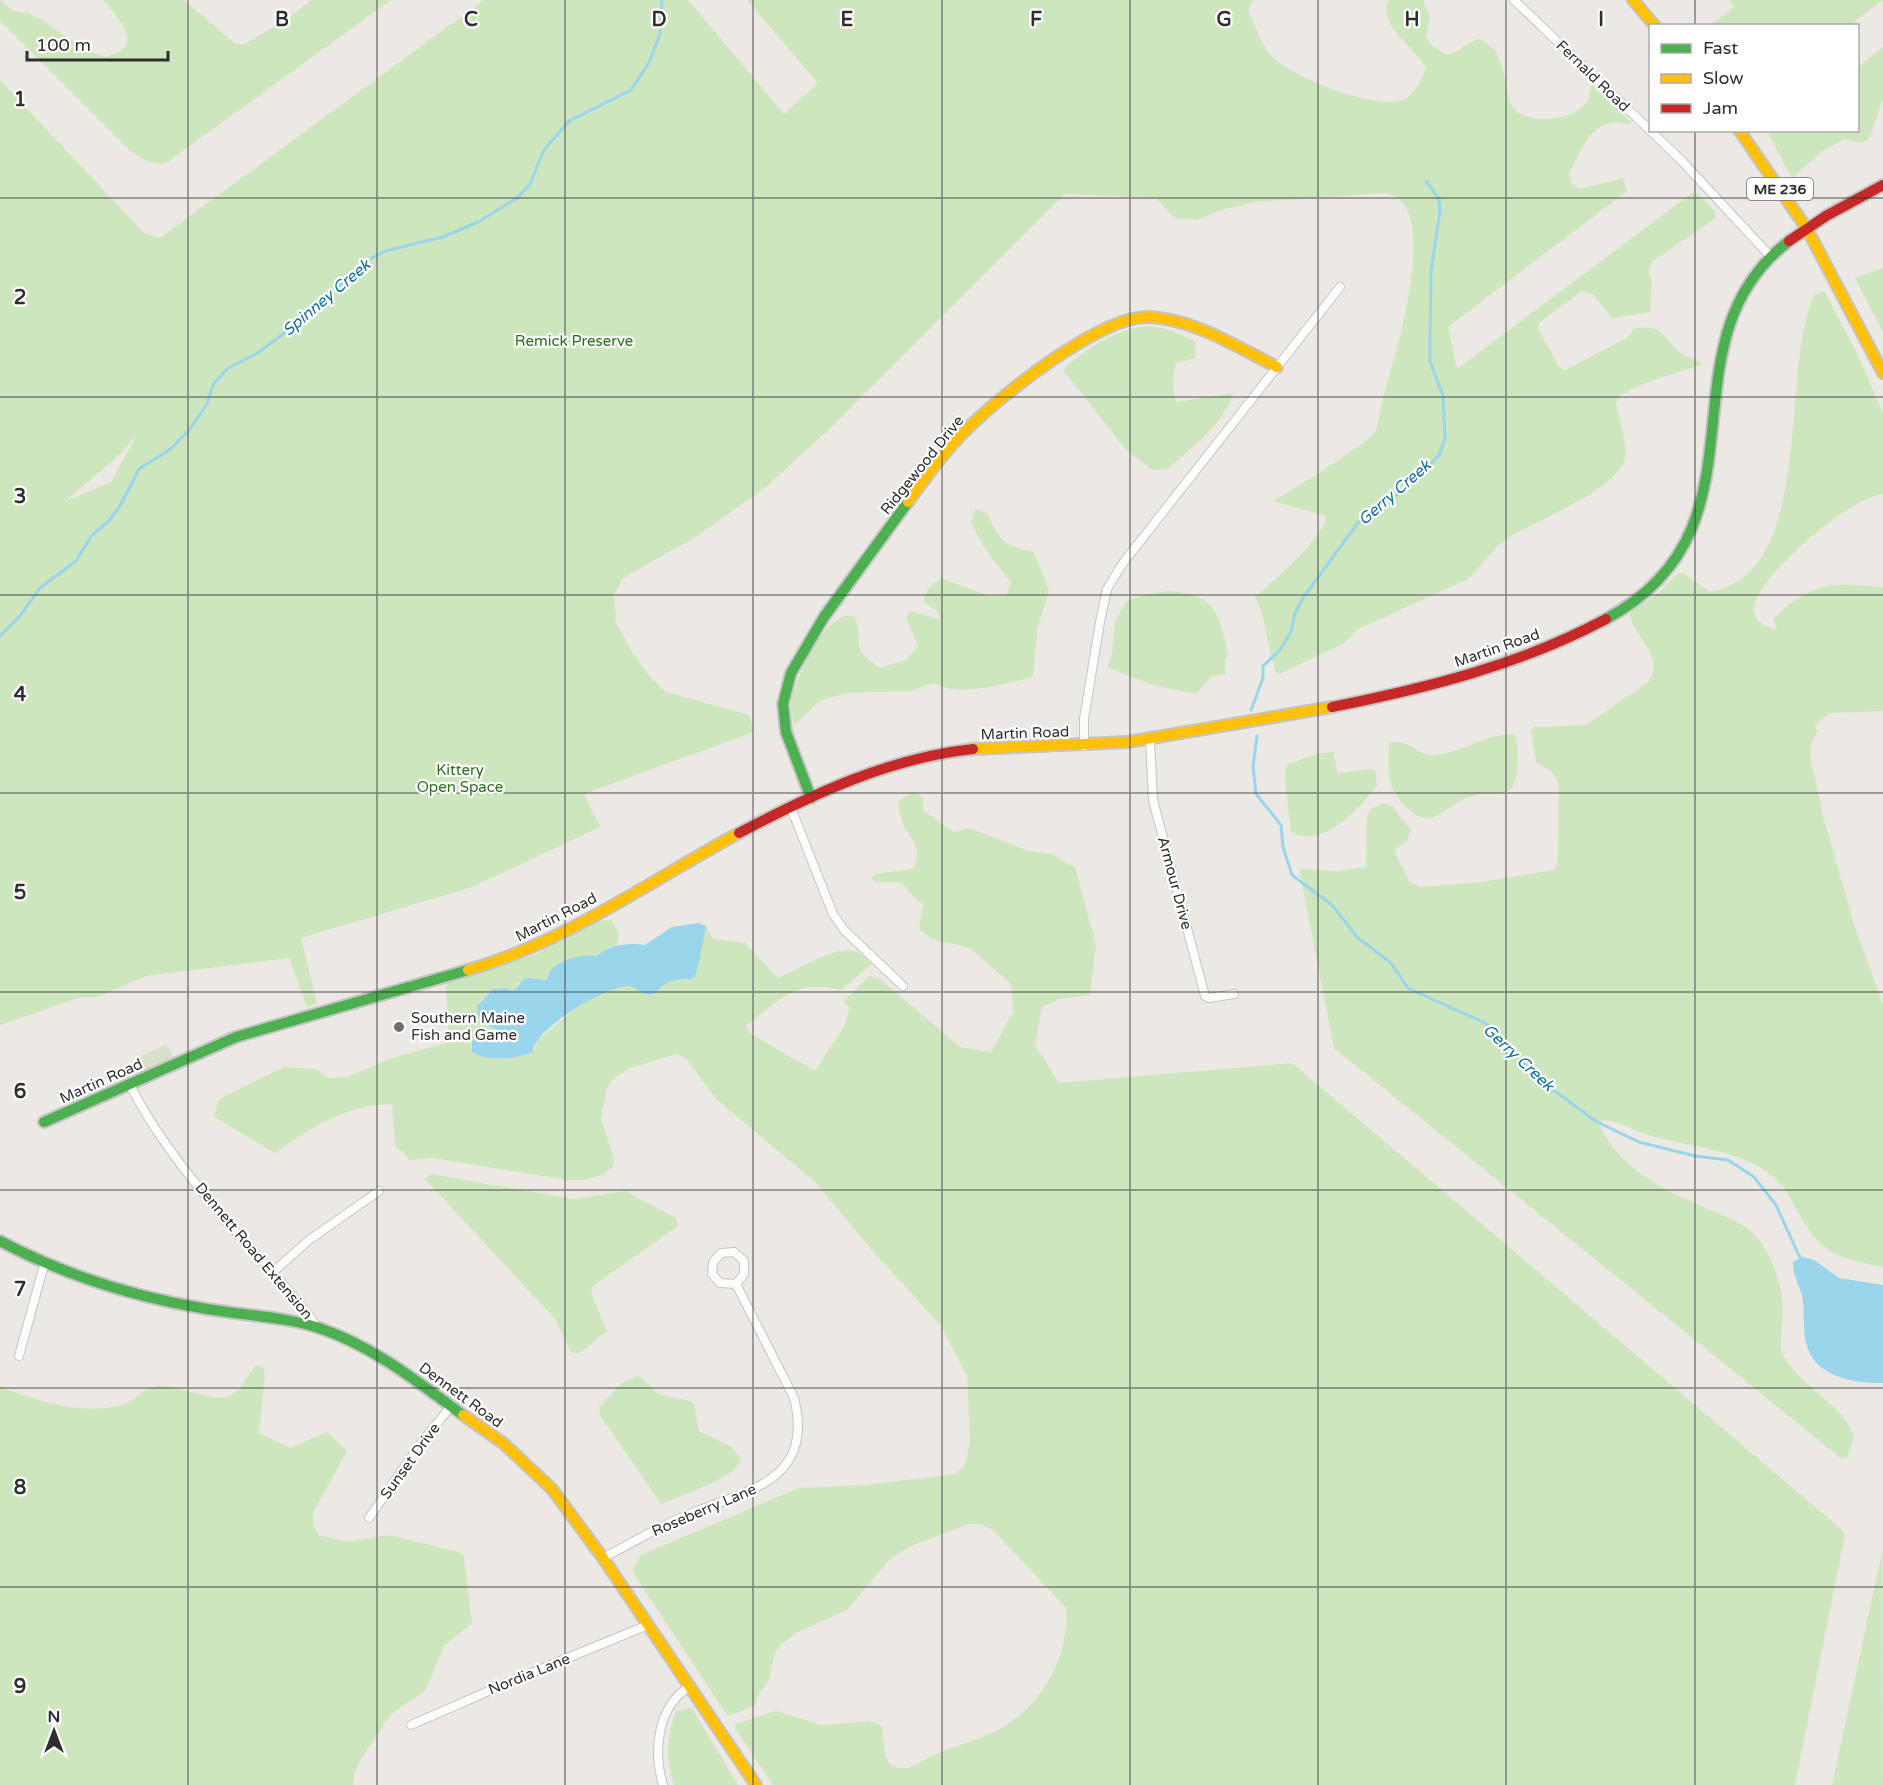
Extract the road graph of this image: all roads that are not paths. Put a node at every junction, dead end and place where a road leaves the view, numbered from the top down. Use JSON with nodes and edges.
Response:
{"nodes":[{"id":1,"x":1514,"y":0,"type":"edge"},
{"id":2,"x":1633,"y":0,"type":"edge"},
{"id":3,"x":1652,"y":24,"type":"edge"},
{"id":4,"x":1649,"y":129,"type":"edge"},
{"id":5,"x":1652,"y":132,"type":"edge"},
{"id":6,"x":1740,"y":132,"type":"edge"},
{"id":7,"x":1883,"y":185,"type":"edge"},
{"id":8,"x":1806,"y":229,"type":"junction"},
{"id":9,"x":1771,"y":257,"type":"junction"},
{"id":10,"x":1340,"y":287,"type":"dead end"},
{"id":11,"x":1277,"y":368,"type":"junction"},
{"id":12,"x":1883,"y":373,"type":"edge"},
{"id":13,"x":1150,"y":739,"type":"junction"},
{"id":14,"x":1084,"y":746,"type":"junction"},
{"id":15,"x":811,"y":798,"type":"junction"},
{"id":16,"x":791,"y":808,"type":"junction"},
{"id":17,"x":903,"y":986,"type":"dead end"},
{"id":18,"x":1234,"y":994,"type":"dead end"},
{"id":19,"x":130,"y":1085,"type":"junction"},
{"id":20,"x":44,"y":1122,"type":"dead end"},
{"id":21,"x":379,"y":1191,"type":"dead end"},
{"id":22,"x":0,"y":1241,"type":"edge"},
{"id":23,"x":44,"y":1265,"type":"junction"},
{"id":24,"x":273,"y":1272,"type":"junction"},
{"id":25,"x":736,"y":1284,"type":"junction"},
{"id":26,"x":317,"y":1327,"type":"junction"},
{"id":27,"x":19,"y":1356,"type":"dead end"},
{"id":28,"x":452,"y":1405,"type":"junction"},
{"id":29,"x":369,"y":1518,"type":"dead end"},
{"id":30,"x":603,"y":1558,"type":"junction"},
{"id":31,"x":648,"y":1625,"type":"junction"},
{"id":32,"x":690,"y":1686,"type":"junction"},
{"id":33,"x":411,"y":1725,"type":"dead end"},
{"id":34,"x":663,"y":1785,"type":"edge"},
{"id":35,"x":756,"y":1785,"type":"edge"}],
"edges":[{"from":1,"to":4,"type":"street","name":"Fernald Road"},
{"from":2,"to":3,"type":"street"},
{"from":5,"to":9,"type":"street","name":"Fernald Road"},
{"from":6,"to":8,"type":"street","number":"ME 236"},
{"from":7,"to":8,"type":"street","name":"Martin Road"},
{"from":8,"to":9,"type":"street","name":"Martin Road"},
{"from":8,"to":12,"type":"street","number":"ME 236"},
{"from":9,"to":13,"type":"street","name":"Martin Road"},
{"from":10,"to":11,"type":"street"},
{"from":11,"to":14,"type":"street"},
{"from":11,"to":15,"type":"street","name":"Ridgewood Drive"},
{"from":13,"to":14,"type":"street","name":"Martin Road"},
{"from":13,"to":18,"type":"street","name":"Armour Drive"},
{"from":14,"to":15,"type":"street","name":"Martin Road"},
{"from":15,"to":16,"type":"street","name":"Martin Road"},
{"from":16,"to":17,"type":"street"},
{"from":16,"to":19,"type":"street","name":"Martin Road"},
{"from":19,"to":20,"type":"street","name":"Martin Road"},
{"from":19,"to":24,"type":"street","name":"Dennett Road Extension"},
{"from":21,"to":24,"type":"street"},
{"from":22,"to":23,"type":"street","name":"Dennett Road"},
{"from":23,"to":26,"type":"street","name":"Dennett Road"},
{"from":23,"to":27,"type":"street"},
{"from":24,"to":26,"type":"street","name":"Dennett Road Extension"},
{"from":25,"to":25,"type":"street"},
{"from":25,"to":30,"type":"street","name":"Roseberry Lane"},
{"from":26,"to":28,"type":"street","name":"Dennett Road"},
{"from":28,"to":29,"type":"street","name":"Sunset Drive"},
{"from":28,"to":30,"type":"street","name":"Dennett Road"},
{"from":30,"to":31,"type":"street","name":"Dennett Road"},
{"from":31,"to":32,"type":"street","name":"Dennett Road"},
{"from":31,"to":33,"type":"street","name":"Nordia Lane"},
{"from":32,"to":34,"type":"street"},
{"from":32,"to":35,"type":"street","name":"Dennett Road"}]}
